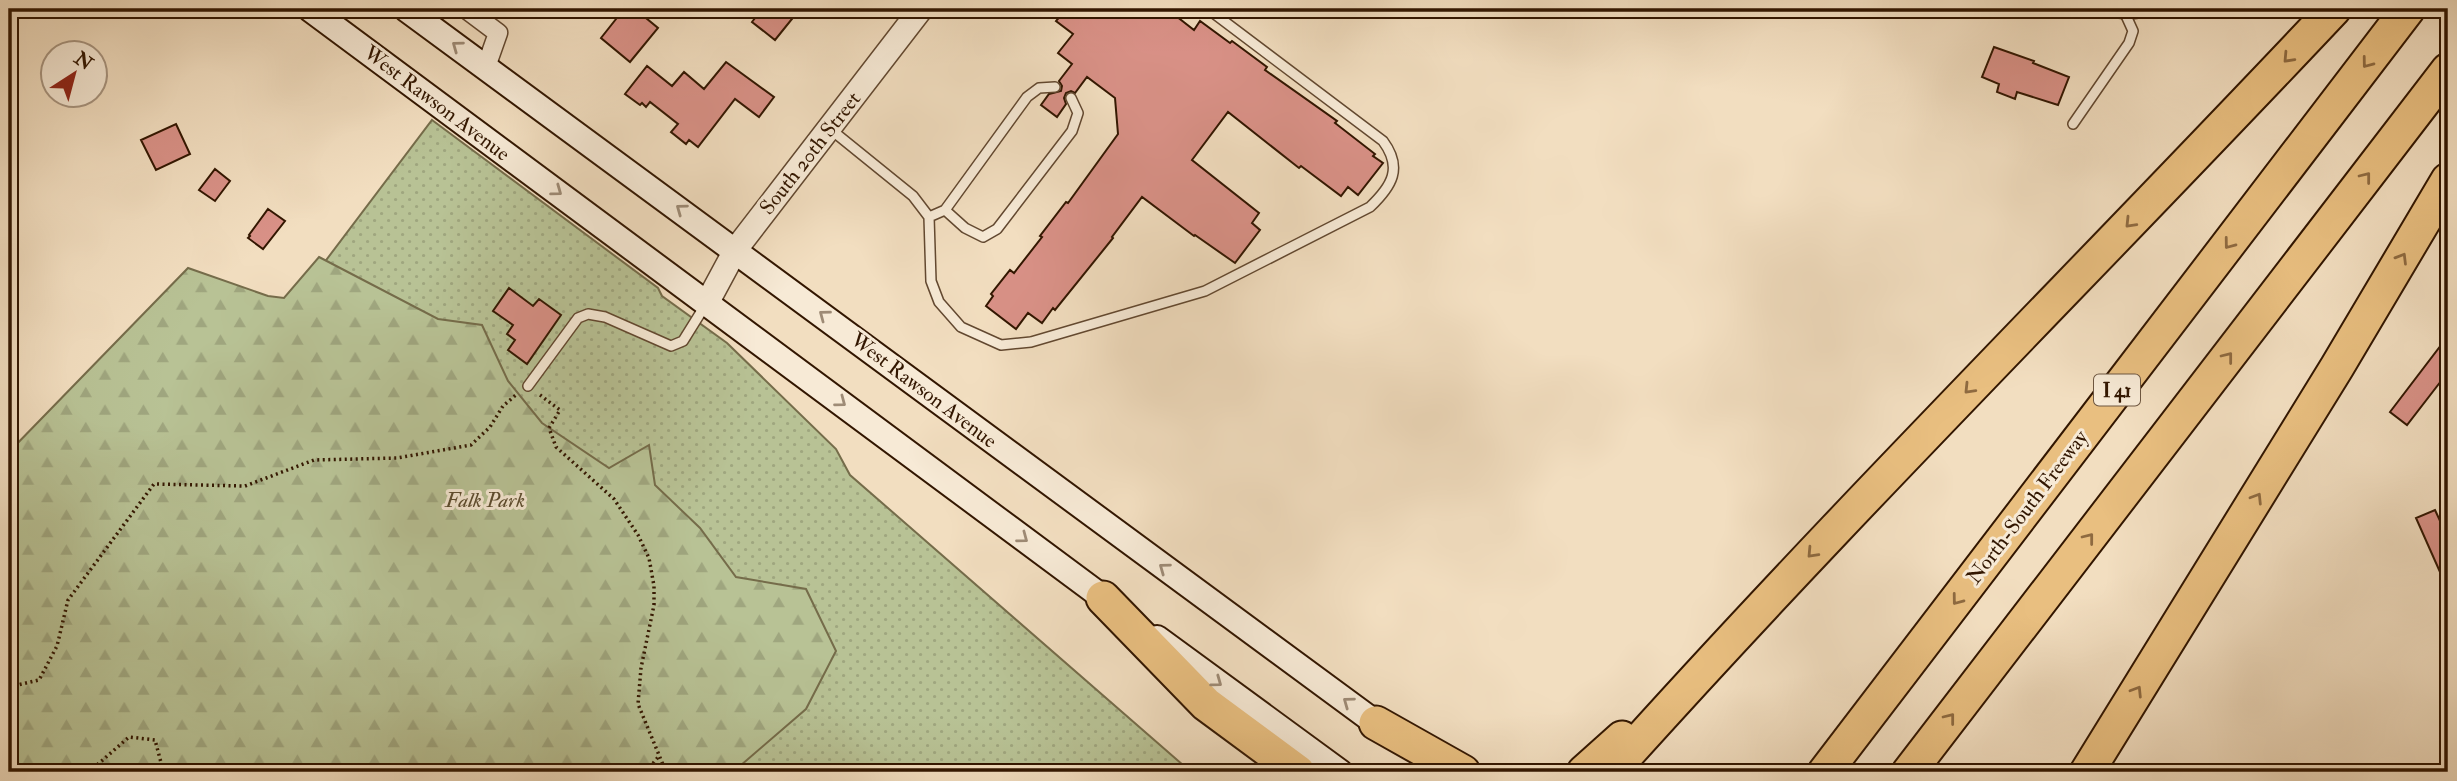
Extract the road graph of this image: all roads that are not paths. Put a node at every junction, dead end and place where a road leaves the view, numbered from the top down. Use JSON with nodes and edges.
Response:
{"nodes":[{"id":1,"x":310,"y":9,"type":"edge"},
{"id":2,"x":406,"y":9,"type":"edge"},
{"id":3,"x":466,"y":9,"type":"edge"},
{"id":4,"x":920,"y":9,"type":"edge"},
{"id":5,"x":1208,"y":9,"type":"edge"},
{"id":6,"x":2123,"y":9,"type":"edge"},
{"id":7,"x":2135,"y":9,"type":"edge"},
{"id":8,"x":2334,"y":9,"type":"edge"},
{"id":9,"x":2408,"y":9,"type":"edge"},
{"id":10,"x":486,"y":67,"type":"junction"},
{"id":11,"x":2448,"y":70,"type":"edge"},
{"id":12,"x":1055,"y":87,"type":"dead end"},
{"id":13,"x":1071,"y":98,"type":"dead end"},
{"id":14,"x":2073,"y":124,"type":"dead end"},
{"id":15,"x":829,"y":128,"type":"junction"},
{"id":16,"x":2448,"y":180,"type":"edge"},
{"id":17,"x":945,"y":210,"type":"junction"},
{"id":18,"x":929,"y":217,"type":"junction"},
{"id":19,"x":736,"y":249,"type":"junction"},
{"id":20,"x":707,"y":303,"type":"junction"},
{"id":21,"x":528,"y":386,"type":"road end"},
{"id":22,"x":1103,"y":598,"type":"junction"},
{"id":23,"x":1699,"y":674,"type":"junction"},
{"id":24,"x":1376,"y":723,"type":"junction"},
{"id":25,"x":1297,"y":772,"type":"edge"},
{"id":26,"x":1340,"y":772,"type":"edge"},
{"id":27,"x":1442,"y":772,"type":"edge"},
{"id":28,"x":1464,"y":772,"type":"edge"},
{"id":29,"x":1584,"y":772,"type":"edge"},
{"id":30,"x":1611,"y":772,"type":"edge"},
{"id":31,"x":1825,"y":772,"type":"edge"},
{"id":32,"x":1909,"y":772,"type":"edge"},
{"id":33,"x":2088,"y":772,"type":"edge"}],
"edges":[{"from":1,"to":20,"type":"main road","name":"West Rawson Avenue","one_way":true},
{"from":10,"to":2,"type":"main road","name":"West Rawson Avenue","one_way":true},
{"from":3,"to":10,"type":"street"},
{"from":4,"to":15,"type":"street","name":"South 20th Street"},
{"from":5,"to":18,"type":"lane"},
{"from":6,"to":7,"type":"street"},
{"from":6,"to":14,"type":"lane"},
{"from":8,"to":23,"type":"highway","one_way":true},
{"from":9,"to":31,"type":"highway","name":"North-South Freeway","number":"I 41","one_way":true},
{"from":19,"to":10,"type":"main road","name":"West Rawson Avenue","one_way":true},
{"from":32,"to":11,"type":"highway","one_way":true},
{"from":12,"to":17,"type":"lane"},
{"from":13,"to":17,"type":"lane"},
{"from":15,"to":18,"type":"lane"},
{"from":15,"to":19,"type":"street","name":"South 20th Street"},
{"from":33,"to":16,"type":"highway","one_way":true},
{"from":17,"to":18,"type":"lane"},
{"from":19,"to":20,"type":"street","name":"South 20th Street"},
{"from":24,"to":19,"type":"main road","name":"West Rawson Avenue","one_way":true},
{"from":20,"to":21,"type":"lane"},
{"from":20,"to":22,"type":"main road","name":"West Rawson Avenue","one_way":true},
{"from":22,"to":25,"type":"highway"},
{"from":22,"to":26,"type":"main road","name":"West Rawson Avenue","one_way":true},
{"from":23,"to":29,"type":"highway"},
{"from":23,"to":30,"type":"highway"},
{"from":24,"to":27,"type":"main road","name":"West Rawson Avenue"},
{"from":24,"to":28,"type":"highway"}]}
